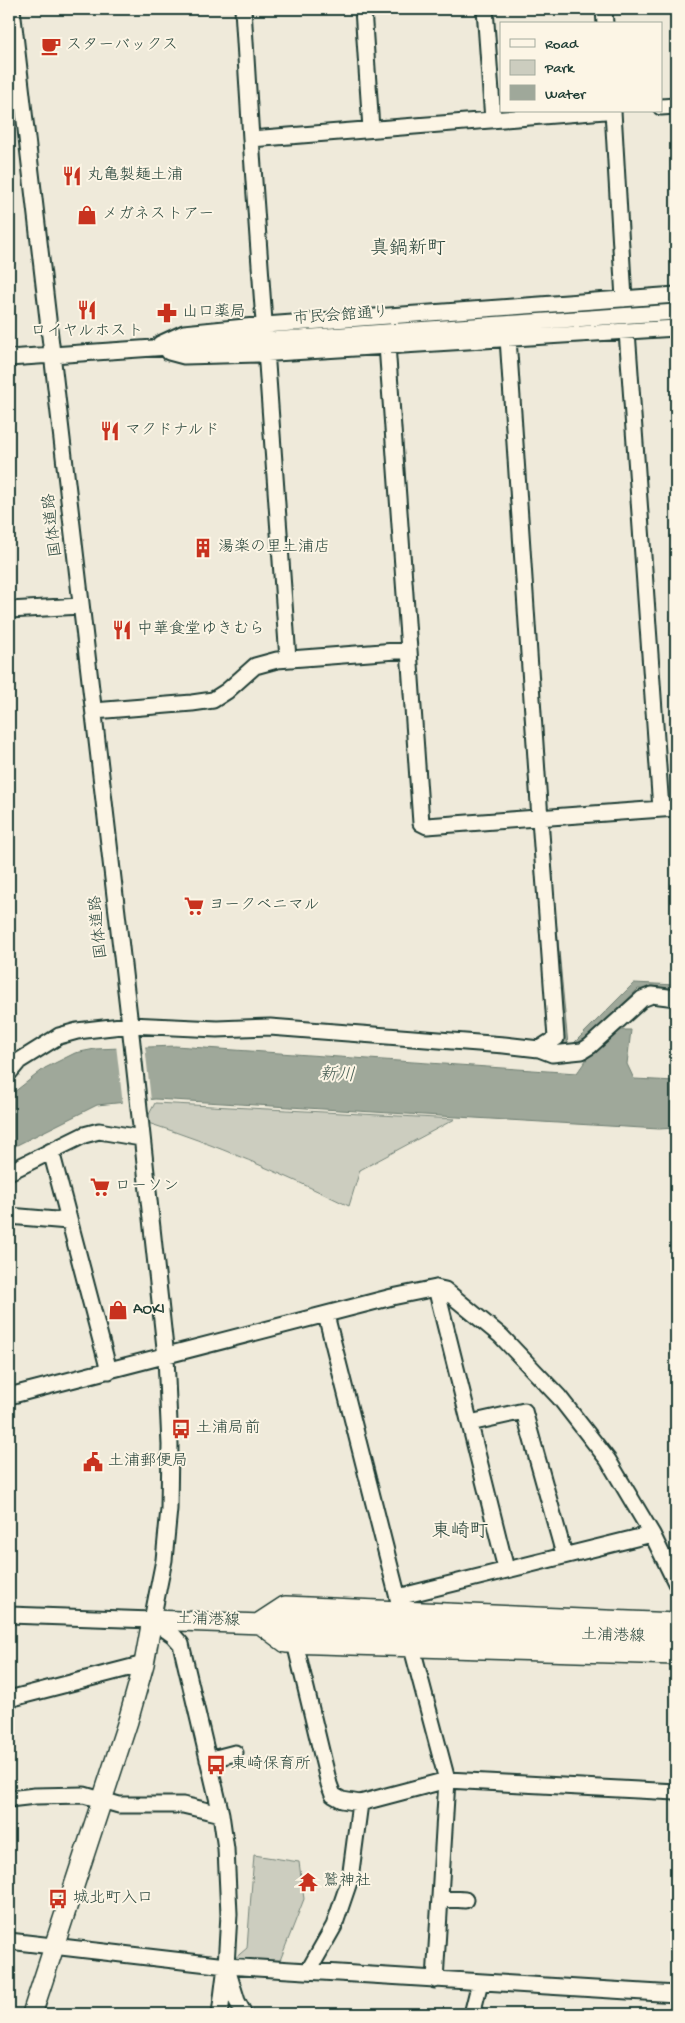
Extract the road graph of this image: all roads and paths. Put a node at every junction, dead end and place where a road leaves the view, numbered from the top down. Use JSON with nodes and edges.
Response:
{"nodes":[{"id":1,"x":12,"y":9,"type":"edge"},
{"id":2,"x":243,"y":9,"type":"edge"},
{"id":3,"x":364,"y":9,"type":"edge"},
{"id":4,"x":484,"y":9,"type":"edge"},
{"id":5,"x":604,"y":9,"type":"edge"},
{"id":6,"x":605,"y":22,"type":"edge"},
{"id":7,"x":676,"y":106,"type":"edge"},
{"id":8,"x":662,"y":107,"type":"edge"},
{"id":9,"x":593,"y":112,"type":"edge"},
{"id":10,"x":613,"y":112,"type":"edge"},
{"id":11,"x":493,"y":120,"type":"junction"},
{"id":12,"x":371,"y":129,"type":"junction"},
{"id":13,"x":251,"y":138,"type":"junction"},
{"id":14,"x":676,"y":295,"type":"edge"},
{"id":15,"x":624,"y":299,"type":"junction"},
{"id":16,"x":676,"y":312,"type":"edge"},
{"id":17,"x":676,"y":328,"type":"edge"},
{"id":18,"x":627,"y":331,"type":"junction"},
{"id":19,"x":508,"y":338,"type":"junction"},
{"id":20,"x":266,"y":339,"type":"junction"},
{"id":21,"x":387,"y":345,"type":"junction"},
{"id":22,"x":52,"y":355,"type":"junction"},
{"id":23,"x":9,"y":358,"type":"edge"},
{"id":24,"x":81,"y":606,"type":"junction"},
{"id":25,"x":9,"y":610,"type":"edge"},
{"id":26,"x":409,"y":650,"type":"junction"},
{"id":27,"x":288,"y":659,"type":"junction"},
{"id":28,"x":94,"y":711,"type":"junction"},
{"id":29,"x":669,"y":809,"type":"edge"},
{"id":30,"x":540,"y":819,"type":"junction"},
{"id":31,"x":676,"y":998,"type":"edge"},
{"id":32,"x":130,"y":1031,"type":"junction"},
{"id":33,"x":540,"y":1049,"type":"junction"},
{"id":34,"x":9,"y":1073,"type":"edge"},
{"id":35,"x":141,"y":1138,"type":"junction"},
{"id":36,"x":51,"y":1151,"type":"junction"},
{"id":37,"x":9,"y":1172,"type":"edge"},
{"id":38,"x":9,"y":1216,"type":"edge"},
{"id":39,"x":68,"y":1222,"type":"junction"},
{"id":40,"x":436,"y":1288,"type":"junction"},
{"id":41,"x":326,"y":1315,"type":"junction"},
{"id":42,"x":166,"y":1356,"type":"junction"},
{"id":43,"x":109,"y":1371,"type":"junction"},
{"id":44,"x":9,"y":1396,"type":"edge"},
{"id":45,"x":470,"y":1423,"type":"junction"},
{"id":46,"x":652,"y":1534,"type":"junction"},
{"id":47,"x":564,"y":1554,"type":"junction"},
{"id":48,"x":506,"y":1569,"type":"junction"},
{"id":49,"x":676,"y":1583,"type":"edge"},
{"id":50,"x":400,"y":1603,"type":"junction"},
{"id":51,"x":9,"y":1615,"type":"edge"},
{"id":52,"x":152,"y":1620,"type":"junction"},
{"id":53,"x":259,"y":1623,"type":"junction"},
{"id":54,"x":676,"y":1623,"type":"edge"},
{"id":55,"x":412,"y":1639,"type":"junction"},
{"id":56,"x":676,"y":1639,"type":"edge"},
{"id":57,"x":296,"y":1646,"type":"dead end"},
{"id":58,"x":676,"y":1655,"type":"edge"},
{"id":59,"x":144,"y":1664,"type":"junction"},
{"id":60,"x":9,"y":1699,"type":"edge"},
{"id":61,"x":235,"y":1754,"type":"dead end"},
{"id":62,"x":208,"y":1760,"type":"junction"},
{"id":63,"x":447,"y":1780,"type":"junction"},
{"id":64,"x":676,"y":1792,"type":"edge"},
{"id":65,"x":9,"y":1800,"type":"edge"},
{"id":66,"x":102,"y":1802,"type":"junction"},
{"id":67,"x":360,"y":1803,"type":"junction"},
{"id":68,"x":221,"y":1814,"type":"junction"},
{"id":69,"x":440,"y":1898,"type":"junction"},
{"id":70,"x":465,"y":1900,"type":"dead end"},
{"id":71,"x":9,"y":1941,"type":"edge"},
{"id":72,"x":54,"y":1946,"type":"junction"},
{"id":73,"x":226,"y":1966,"type":"junction"},
{"id":74,"x":309,"y":1970,"type":"junction"},
{"id":75,"x":435,"y":1980,"type":"junction"},
{"id":76,"x":480,"y":1982,"type":"junction"},
{"id":77,"x":676,"y":1994,"type":"edge"},
{"id":78,"x":32,"y":2014,"type":"edge"},
{"id":79,"x":220,"y":2014,"type":"edge"},
{"id":80,"x":244,"y":2014,"type":"edge"},
{"id":81,"x":472,"y":2014,"type":"edge"}],
"edges":[{"from":1,"to":22,"type":"street","name":"国体道路"},
{"from":2,"to":13,"type":"street"},
{"from":3,"to":12,"type":"street"},
{"from":4,"to":11,"type":"street"},
{"from":5,"to":6,"type":"street"},
{"from":7,"to":8,"type":"street"},
{"from":9,"to":11,"type":"street"},
{"from":10,"to":15,"type":"street"},
{"from":11,"to":12,"type":"street"},
{"from":12,"to":13,"type":"street"},
{"from":13,"to":20,"type":"street"},
{"from":14,"to":15,"type":"street"},
{"from":15,"to":20,"type":"street"},
{"from":16,"to":20,"type":"street","name":"市民会館通り"},
{"from":17,"to":18,"type":"street"},
{"from":18,"to":19,"type":"street"},
{"from":18,"to":29,"type":"street"},
{"from":19,"to":21,"type":"street"},
{"from":19,"to":30,"type":"street"},
{"from":20,"to":21,"type":"street"},
{"from":20,"to":22,"type":"street","name":"市民会館通り"},
{"from":20,"to":27,"type":"street"},
{"from":21,"to":26,"type":"street"},
{"from":22,"to":23,"type":"street","name":"市民会館通り"},
{"from":22,"to":24,"type":"street","name":"国体道路"},
{"from":24,"to":25,"type":"street"},
{"from":24,"to":28,"type":"street","name":"国体道路"},
{"from":26,"to":27,"type":"street"},
{"from":26,"to":30,"type":"street"},
{"from":27,"to":28,"type":"street"},
{"from":28,"to":32,"type":"street","name":"国体道路"},
{"from":29,"to":30,"type":"street"},
{"from":30,"to":33,"type":"street"},
{"from":31,"to":33,"type":"street"},
{"from":32,"to":33,"type":"street"},
{"from":32,"to":34,"type":"street"},
{"from":32,"to":35,"type":"street","name":"国体道路"},
{"from":35,"to":36,"type":"street"},
{"from":35,"to":42,"type":"street","name":"国体道路"},
{"from":36,"to":37,"type":"street"},
{"from":36,"to":39,"type":"street"},
{"from":38,"to":39,"type":"street"},
{"from":39,"to":43,"type":"street"},
{"from":40,"to":41,"type":"street"},
{"from":40,"to":45,"type":"street"},
{"from":40,"to":46,"type":"street"},
{"from":41,"to":42,"type":"street"},
{"from":41,"to":50,"type":"street"},
{"from":42,"to":43,"type":"street"},
{"from":42,"to":52,"type":"street","name":"国体道路"},
{"from":43,"to":44,"type":"street"},
{"from":45,"to":47,"type":"street"},
{"from":45,"to":48,"type":"street"},
{"from":46,"to":47,"type":"street"},
{"from":46,"to":49,"type":"street"},
{"from":47,"to":48,"type":"street"},
{"from":48,"to":50,"type":"street"},
{"from":50,"to":53,"type":"main road"},
{"from":50,"to":54,"type":"main road"},
{"from":51,"to":52,"type":"street"},
{"from":52,"to":53,"type":"main road","name":"土浦港線"},
{"from":52,"to":59,"type":"main road","name":"土浦港線"},
{"from":52,"to":62,"type":"street"},
{"from":53,"to":55,"type":"main road","name":"土浦港線"},
{"from":55,"to":56,"type":"main road","name":"土浦港線"},
{"from":55,"to":58,"type":"main road"},
{"from":55,"to":63,"type":"street"},
{"from":57,"to":67,"type":"street"},
{"from":59,"to":60,"type":"street"},
{"from":59,"to":66,"type":"main road","name":"土浦港線"},
{"from":61,"to":62,"type":"street"},
{"from":62,"to":68,"type":"street"},
{"from":63,"to":64,"type":"street"},
{"from":63,"to":67,"type":"street"},
{"from":63,"to":69,"type":"street"},
{"from":65,"to":66,"type":"street"},
{"from":66,"to":68,"type":"street"},
{"from":66,"to":72,"type":"main road","name":"土浦港線"},
{"from":67,"to":74,"type":"street"},
{"from":68,"to":73,"type":"street"},
{"from":69,"to":70,"type":"street"},
{"from":69,"to":75,"type":"street"},
{"from":71,"to":72,"type":"street"},
{"from":72,"to":73,"type":"street"},
{"from":72,"to":78,"type":"main road","name":"土浦港線"},
{"from":73,"to":74,"type":"street"},
{"from":73,"to":79,"type":"street"},
{"from":73,"to":80,"type":"street"},
{"from":74,"to":75,"type":"street"},
{"from":75,"to":76,"type":"street"},
{"from":76,"to":77,"type":"street"},
{"from":76,"to":81,"type":"street"}]}
